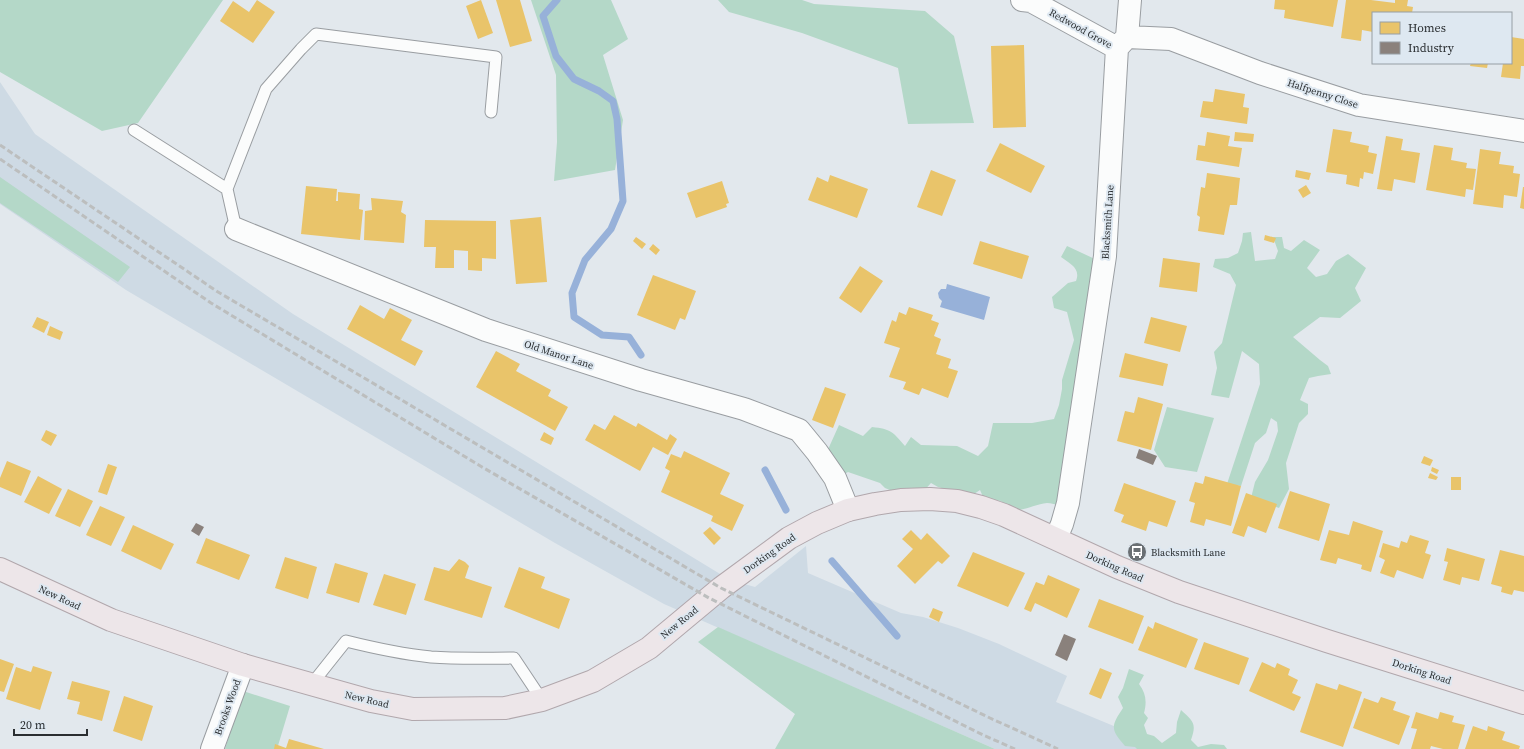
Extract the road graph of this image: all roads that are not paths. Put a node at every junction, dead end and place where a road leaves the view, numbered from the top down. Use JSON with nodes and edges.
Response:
{"nodes":[{"id":1,"x":1022,"y":0,"type":"edge"},
{"id":2,"x":1130,"y":0,"type":"edge"},
{"id":3,"x":1122,"y":42,"type":"junction"},
{"id":4,"x":491,"y":112,"type":"dead end"},
{"id":5,"x":134,"y":130,"type":"dead end"},
{"id":6,"x":1524,"y":130,"type":"edge"},
{"id":7,"x":227,"y":189,"type":"junction"},
{"id":8,"x":236,"y":230,"type":"joint"},
{"id":9,"x":848,"y":510,"type":"junction"},
{"id":10,"x":1056,"y":538,"type":"junction"},
{"id":11,"x":0,"y":569,"type":"edge"},
{"id":12,"x":721,"y":588,"type":"joint"},
{"id":13,"x":243,"y":665,"type":"junction"},
{"id":14,"x":311,"y":685,"type":"junction"},
{"id":15,"x":542,"y":700,"type":"junction"},
{"id":16,"x":1524,"y":703,"type":"edge"},
{"id":17,"x":212,"y":749,"type":"edge"}],
"edges":[{"from":1,"to":3,"type":"street","name":"Redwood Grove"},
{"from":2,"to":3,"type":"street","name":"Blacksmith Lane"},
{"from":3,"to":6,"type":"street","name":"Halfpenny Close"},
{"from":3,"to":10,"type":"street","name":"Blacksmith Lane"},
{"from":4,"to":7,"type":"lane"},
{"from":5,"to":7,"type":"lane"},
{"from":7,"to":8,"type":"lane"},
{"from":8,"to":9,"type":"street","name":"Old Manor Lane"},
{"from":9,"to":10,"type":"main road","name":"Dorking Road"},
{"from":9,"to":12,"type":"main road","name":"Dorking Road"},
{"from":10,"to":16,"type":"main road","name":"Dorking Road"},
{"from":11,"to":13,"type":"main road","name":"New Road"},
{"from":12,"to":15,"type":"main road","name":"New Road"},
{"from":13,"to":14,"type":"main road","name":"New Road"},
{"from":13,"to":17,"type":"street","name":"Brooks Wood"},
{"from":14,"to":15,"type":"main road","name":"New Road"},
{"from":14,"to":15,"type":"lane"}]}
